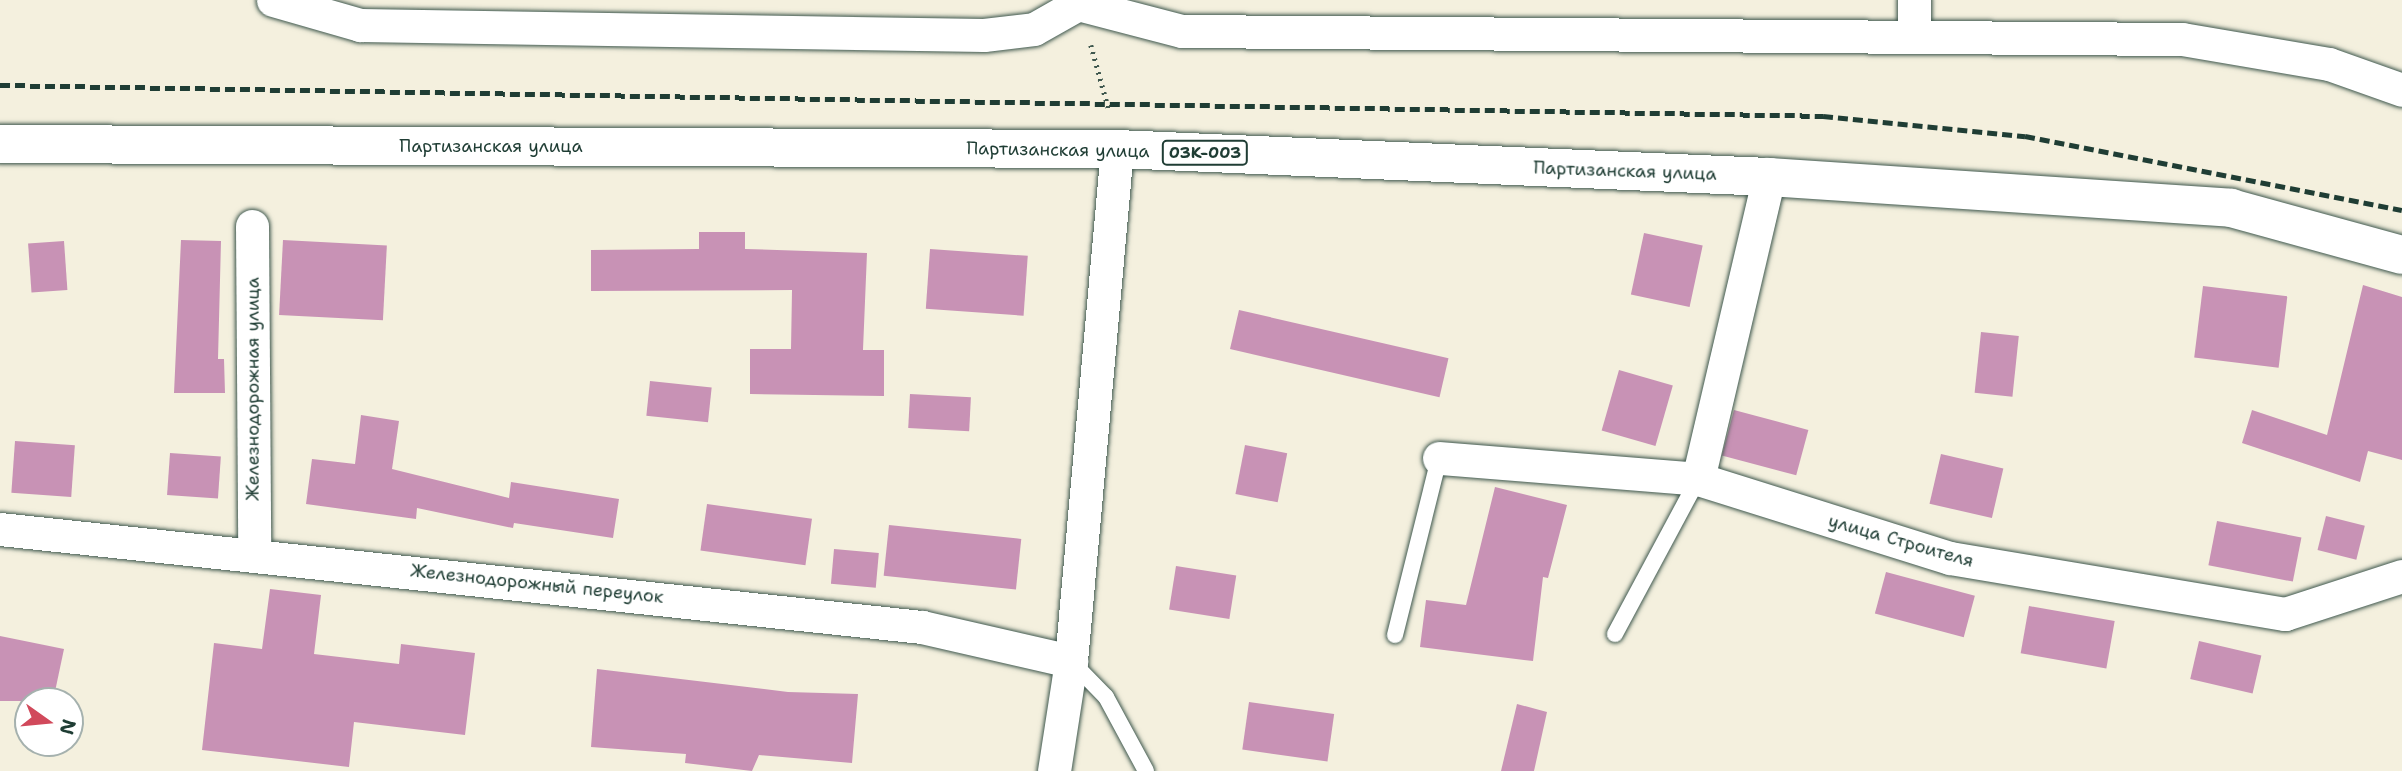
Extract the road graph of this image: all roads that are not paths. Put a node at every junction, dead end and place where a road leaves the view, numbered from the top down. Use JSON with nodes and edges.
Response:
{"nodes":[{"id":1,"x":272,"y":0,"type":"edge"},
{"id":2,"x":1078,"y":2,"type":"edge"},
{"id":3,"x":1914,"y":16,"type":"edge"},
{"id":4,"x":2402,"y":90,"type":"edge"},
{"id":5,"x":0,"y":144,"type":"edge"},
{"id":6,"x":1117,"y":149,"type":"junction"},
{"id":7,"x":1769,"y":177,"type":"junction"},
{"id":8,"x":252,"y":226,"type":"dead end"},
{"id":9,"x":2402,"y":255,"type":"edge"},
{"id":10,"x":1439,"y":458,"type":"joint"},
{"id":11,"x":1698,"y":479,"type":"junction"},
{"id":12,"x":0,"y":528,"type":"edge"},
{"id":13,"x":254,"y":553,"type":"junction"},
{"id":14,"x":2402,"y":576,"type":"edge"},
{"id":15,"x":1615,"y":634,"type":"dead end"},
{"id":16,"x":1395,"y":635,"type":"dead end"},
{"id":17,"x":1072,"y":661,"type":"junction"},
{"id":18,"x":1054,"y":771,"type":"edge"},
{"id":19,"x":1146,"y":771,"type":"edge"}],
"edges":[{"from":1,"to":2,"type":"street"},
{"from":2,"to":3,"type":"street"},
{"from":3,"to":4,"type":"street"},
{"from":5,"to":6,"type":"main road","name":"Партизанская улица","number":"03К-003"},
{"from":6,"to":7,"type":"main road","name":"Партизанская улица","number":"03К-003"},
{"from":6,"to":17,"type":"street"},
{"from":7,"to":9,"type":"main road","name":"Партизанская улица","number":"03К-003"},
{"from":7,"to":11,"type":"street"},
{"from":8,"to":13,"type":"street","name":"Железнодорожная улица"},
{"from":10,"to":11,"type":"street","name":"улица Строителя"},
{"from":10,"to":16,"type":"lane"},
{"from":11,"to":14,"type":"street","name":"улица Строителя"},
{"from":11,"to":15,"type":"lane"},
{"from":12,"to":13,"type":"street","name":"Железнодорожный переулок"},
{"from":13,"to":17,"type":"street","name":"Железнодорожный переулок"},
{"from":17,"to":18,"type":"street"},
{"from":17,"to":19,"type":"lane"}]}
